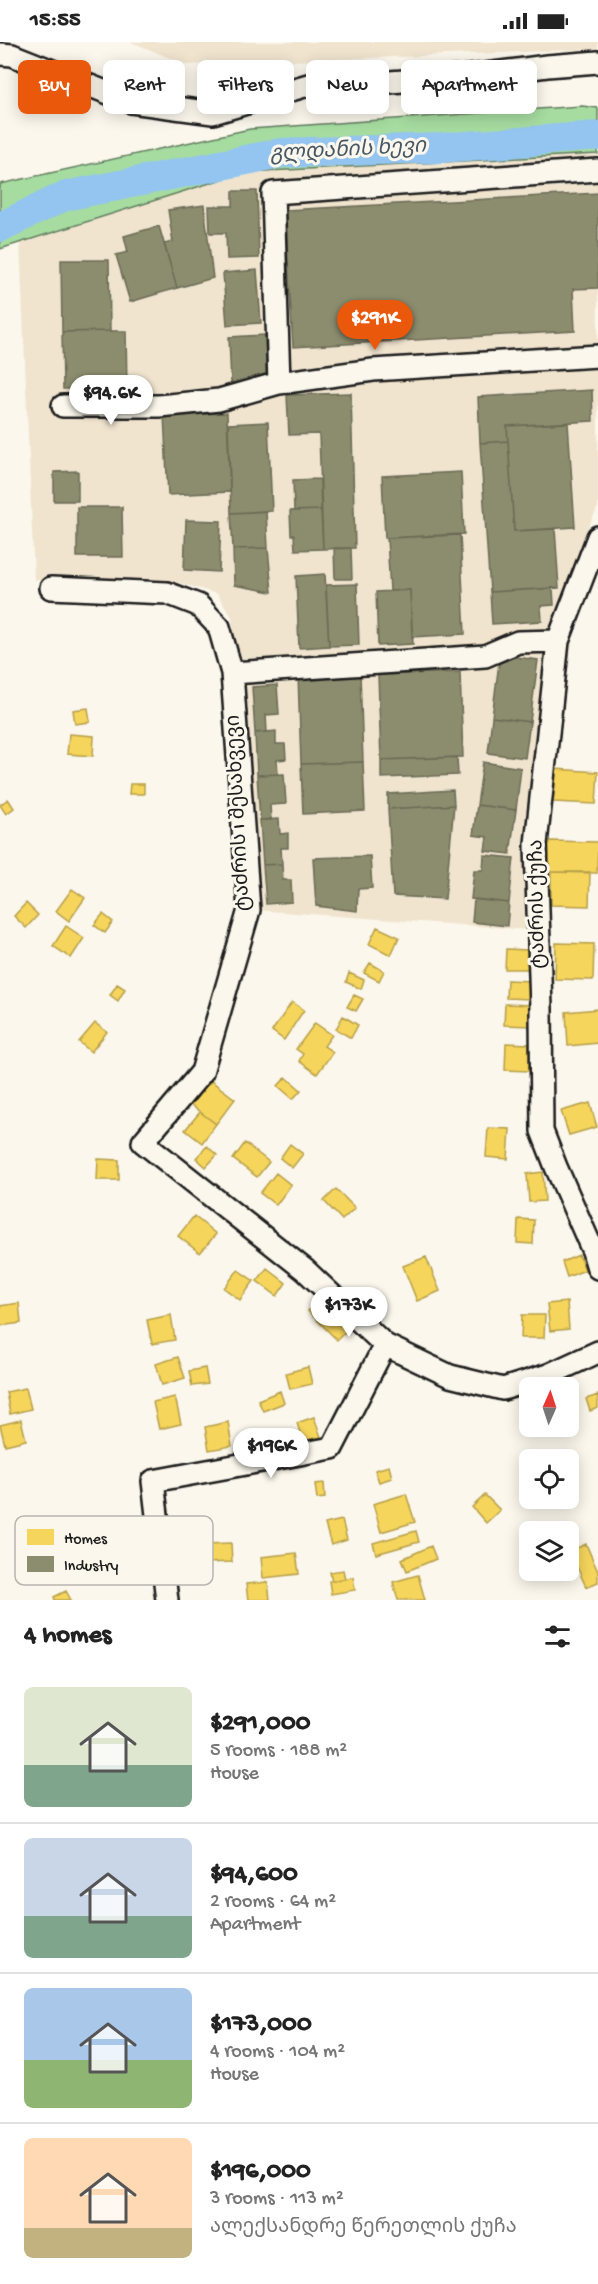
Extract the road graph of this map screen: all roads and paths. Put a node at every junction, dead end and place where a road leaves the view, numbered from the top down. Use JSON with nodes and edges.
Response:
{"nodes":[{"id":1,"x":0,"y":54,"type":"edge"},
{"id":2,"x":598,"y":62,"type":"edge"},
{"id":3,"x":598,"y":170,"type":"edge"},
{"id":4,"x":598,"y":356,"type":"edge"},
{"id":5,"x":279,"y":383,"type":"junction"},
{"id":6,"x":63,"y":406,"type":"dead end"},
{"id":7,"x":598,"y":537,"type":"edge"},
{"id":8,"x":51,"y":588,"type":"dead end"},
{"id":9,"x":558,"y":641,"type":"junction"},
{"id":10,"x":232,"y":673,"type":"junction"},
{"id":11,"x":598,"y":1268,"type":"edge"},
{"id":12,"x":385,"y":1345,"type":"junction"},
{"id":13,"x":598,"y":1352,"type":"edge"},
{"id":14,"x":157,"y":1516,"type":"edge"},
{"id":15,"x":165,"y":1585,"type":"edge"},
{"id":16,"x":167,"y":1600,"type":"edge"}],
"edges":[{"from":1,"to":2,"type":"street"},
{"from":3,"to":5,"type":"street"},
{"from":4,"to":5,"type":"street"},
{"from":5,"to":6,"type":"street"},
{"from":7,"to":9,"type":"street","name":"ტაძრის ქუჩა"},
{"from":8,"to":10,"type":"street","name":"ტაძრის I შესახვევი"},
{"from":9,"to":10,"type":"street"},
{"from":9,"to":11,"type":"street","name":"ტაძრის ქუჩა"},
{"from":10,"to":12,"type":"street","name":"ტაძრის I შესახვევი"},
{"from":12,"to":13,"type":"street"},
{"from":12,"to":14,"type":"street"},
{"from":15,"to":16,"type":"street"}]}
